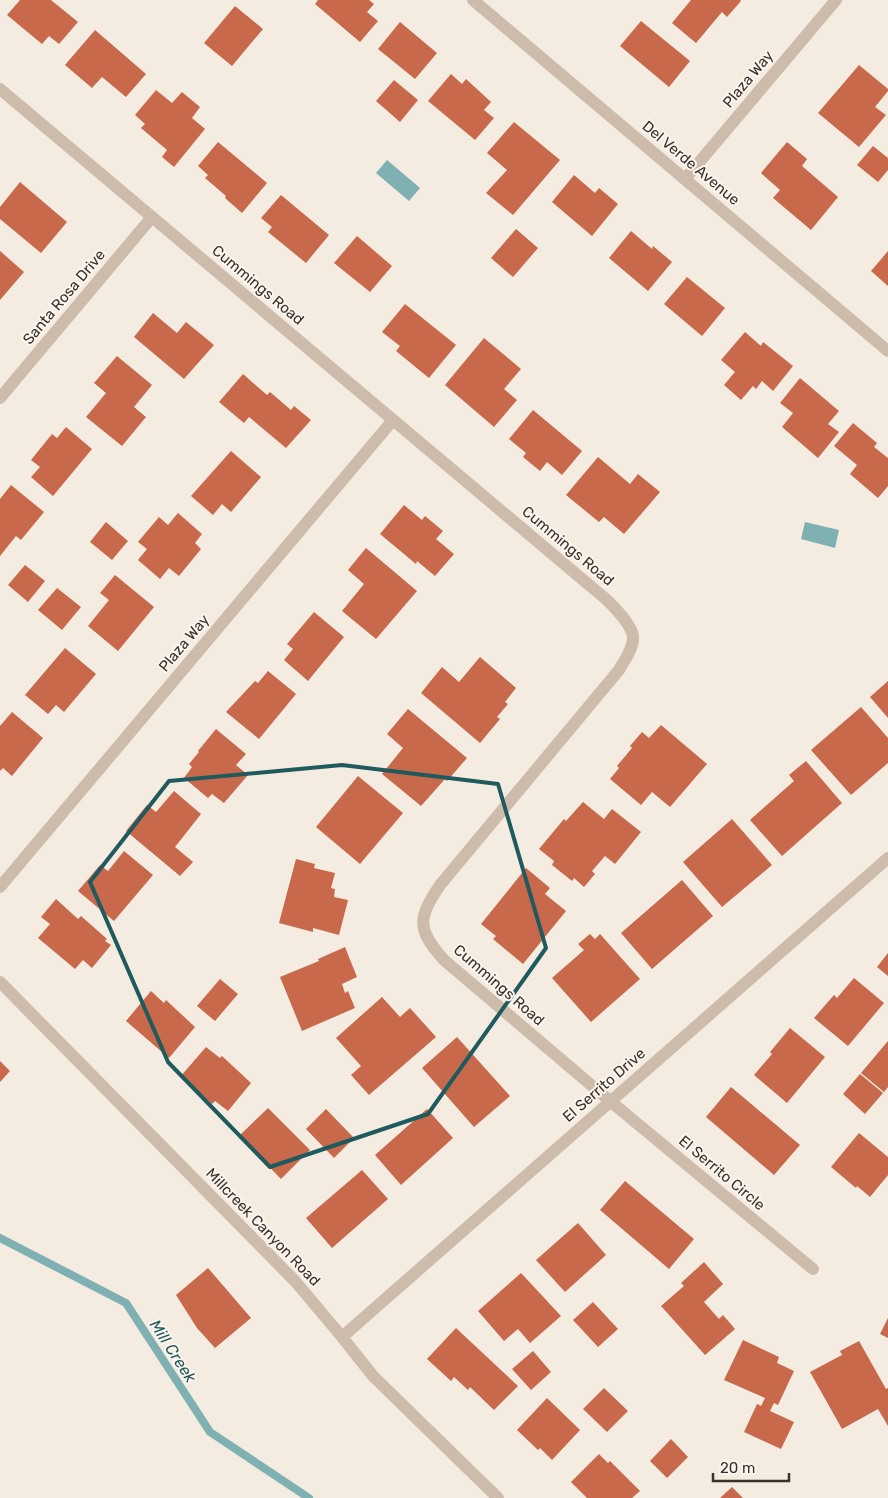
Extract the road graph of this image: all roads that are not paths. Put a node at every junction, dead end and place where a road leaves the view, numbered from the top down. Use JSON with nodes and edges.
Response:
{"nodes":[{"id":1,"x":473,"y":0,"type":"edge"},
{"id":2,"x":836,"y":0,"type":"edge"},
{"id":3,"x":0,"y":89,"type":"edge"},
{"id":4,"x":685,"y":180,"type":"junction"},
{"id":5,"x":152,"y":217,"type":"junction"},
{"id":6,"x":888,"y":350,"type":"edge"},
{"id":7,"x":0,"y":398,"type":"edge"},
{"id":8,"x":393,"y":420,"type":"junction"},
{"id":9,"x":888,"y":858,"type":"edge"},
{"id":10,"x":0,"y":887,"type":"edge"},
{"id":11,"x":0,"y":982,"type":"edge"},
{"id":12,"x":610,"y":1101,"type":"junction"},
{"id":13,"x":813,"y":1269,"type":"dead end"},
{"id":14,"x":342,"y":1337,"type":"junction"},
{"id":15,"x":498,"y":1498,"type":"edge"}],
"edges":[{"from":1,"to":4,"type":"street","name":"Del Verde Avenue"},
{"from":2,"to":4,"type":"street","name":"Plaza Way"},
{"from":3,"to":5,"type":"street","name":"Cummings Road"},
{"from":4,"to":6,"type":"street","name":"Del Verde Avenue"},
{"from":5,"to":7,"type":"street","name":"Santa Rosa Drive"},
{"from":5,"to":8,"type":"street","name":"Cummings Road"},
{"from":8,"to":10,"type":"street","name":"Plaza Way"},
{"from":8,"to":12,"type":"street","name":"Cummings Road"},
{"from":9,"to":12,"type":"street","name":"El Serrito Drive"},
{"from":11,"to":14,"type":"street","name":"Millcreek Canyon Road"},
{"from":12,"to":13,"type":"street","name":"El Serrito Circle"},
{"from":12,"to":14,"type":"street","name":"El Serrito Drive"},
{"from":14,"to":15,"type":"street","name":"Millcreek Canyon Road"}]}
